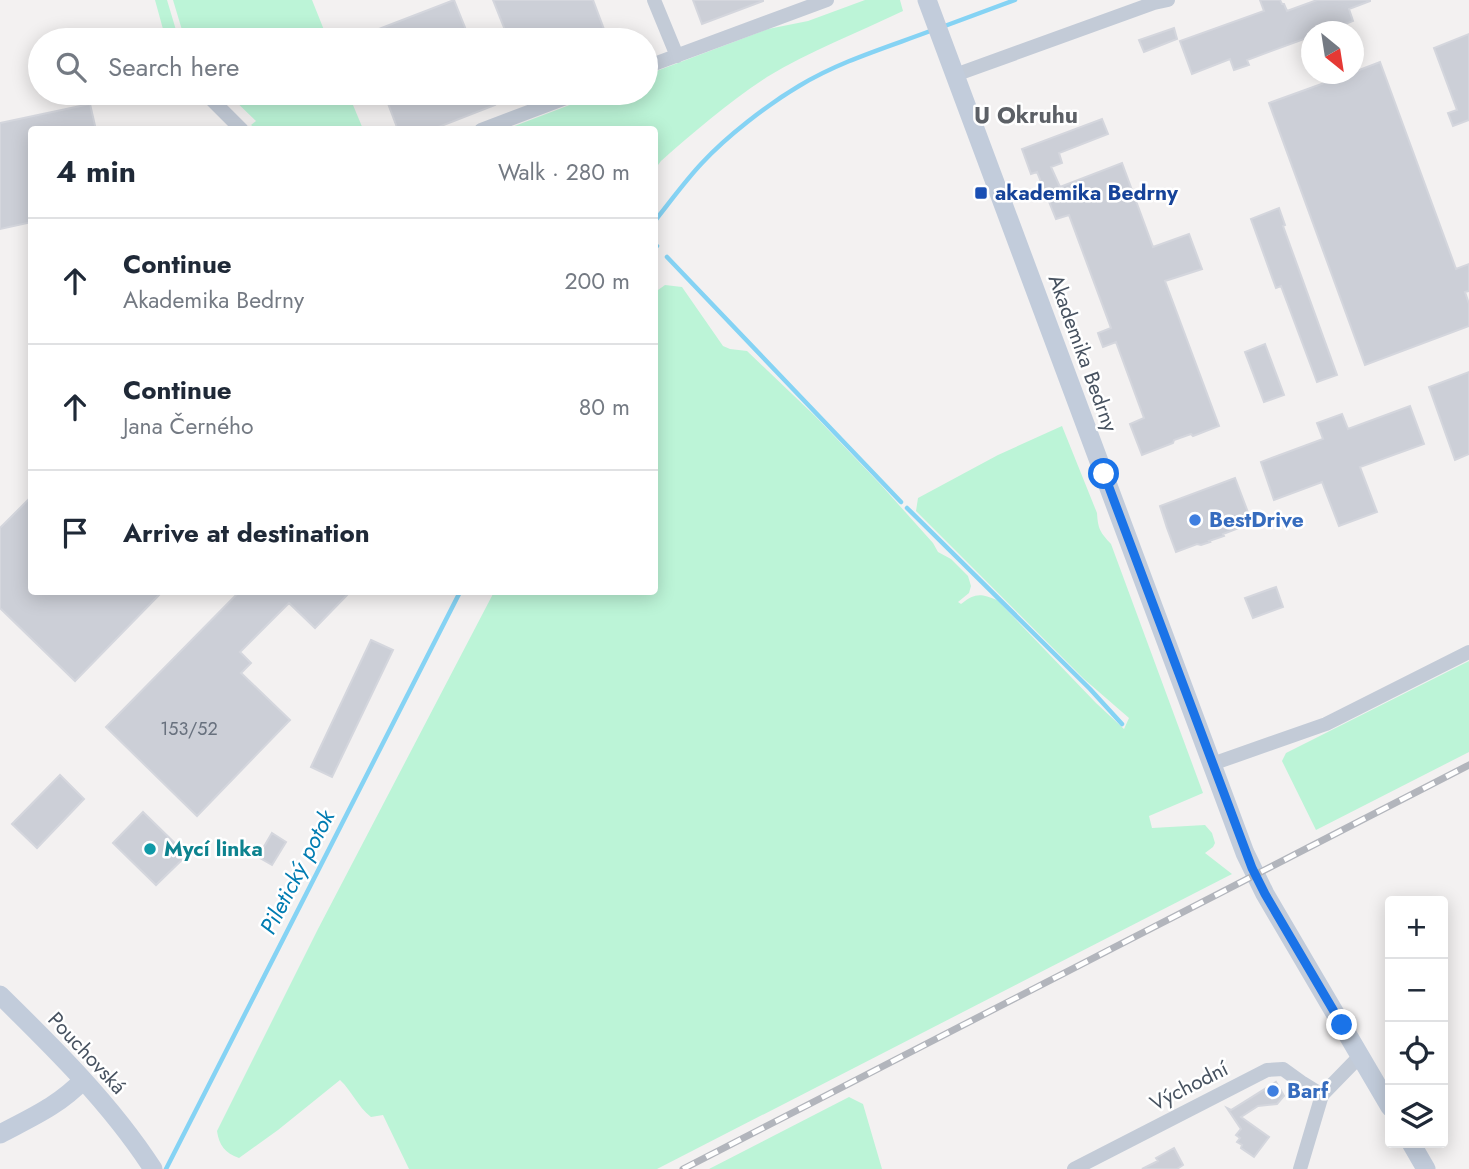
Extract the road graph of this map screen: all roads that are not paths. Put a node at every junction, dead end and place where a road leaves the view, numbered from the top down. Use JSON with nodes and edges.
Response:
{"nodes":[{"id":1,"x":654,"y":0,"type":"edge"},
{"id":2,"x":827,"y":0,"type":"edge"},
{"id":3,"x":1158,"y":1,"type":"edge"},
{"id":4,"x":928,"y":4,"type":"edge"},
{"id":5,"x":677,"y":56,"type":"junction"},
{"id":6,"x":658,"y":63,"type":"edge"},
{"id":7,"x":955,"y":75,"type":"junction"},
{"id":8,"x":217,"y":105,"type":"edge"},
{"id":9,"x":547,"y":105,"type":"edge"},
{"id":10,"x":238,"y":126,"type":"edge"},
{"id":11,"x":492,"y":126,"type":"edge"},
{"id":12,"x":1469,"y":652,"type":"edge"},
{"id":13,"x":1212,"y":764,"type":"junction"},
{"id":14,"x":0,"y":995,"type":"edge"},
{"id":15,"x":1360,"y":1056,"type":"junction"},
{"id":16,"x":83,"y":1080,"type":"junction"},
{"id":17,"x":1322,"y":1095,"type":"junction"},
{"id":18,"x":1385,"y":1098,"type":"edge"},
{"id":19,"x":0,"y":1134,"type":"edge"},
{"id":20,"x":1414,"y":1148,"type":"edge"},
{"id":21,"x":145,"y":1157,"type":"edge"},
{"id":22,"x":1074,"y":1169,"type":"edge"},
{"id":23,"x":1300,"y":1169,"type":"edge"},
{"id":24,"x":1426,"y":1169,"type":"edge"}],
"edges":[{"from":1,"to":5,"type":"street"},
{"from":2,"to":5,"type":"street"},
{"from":3,"to":7,"type":"street"},
{"from":4,"to":7,"type":"street","name":"Akademika Bedrny"},
{"from":5,"to":6,"type":"street"},
{"from":7,"to":13,"type":"street","name":"Akademika Bedrny"},
{"from":8,"to":10,"type":"street"},
{"from":9,"to":11,"type":"street"},
{"from":12,"to":13,"type":"street"},
{"from":13,"to":15,"type":"street","name":"Akademika Bedrny"},
{"from":14,"to":16,"type":"street","name":"Pouchovská"},
{"from":15,"to":17,"type":"street"},
{"from":15,"to":18,"type":"street","name":"Akademika Bedrny"},
{"from":16,"to":19,"type":"street"},
{"from":16,"to":21,"type":"street","name":"Pouchovská"},
{"from":17,"to":22,"type":"street","name":"Východní"},
{"from":17,"to":23,"type":"street"},
{"from":20,"to":24,"type":"street"}]}
